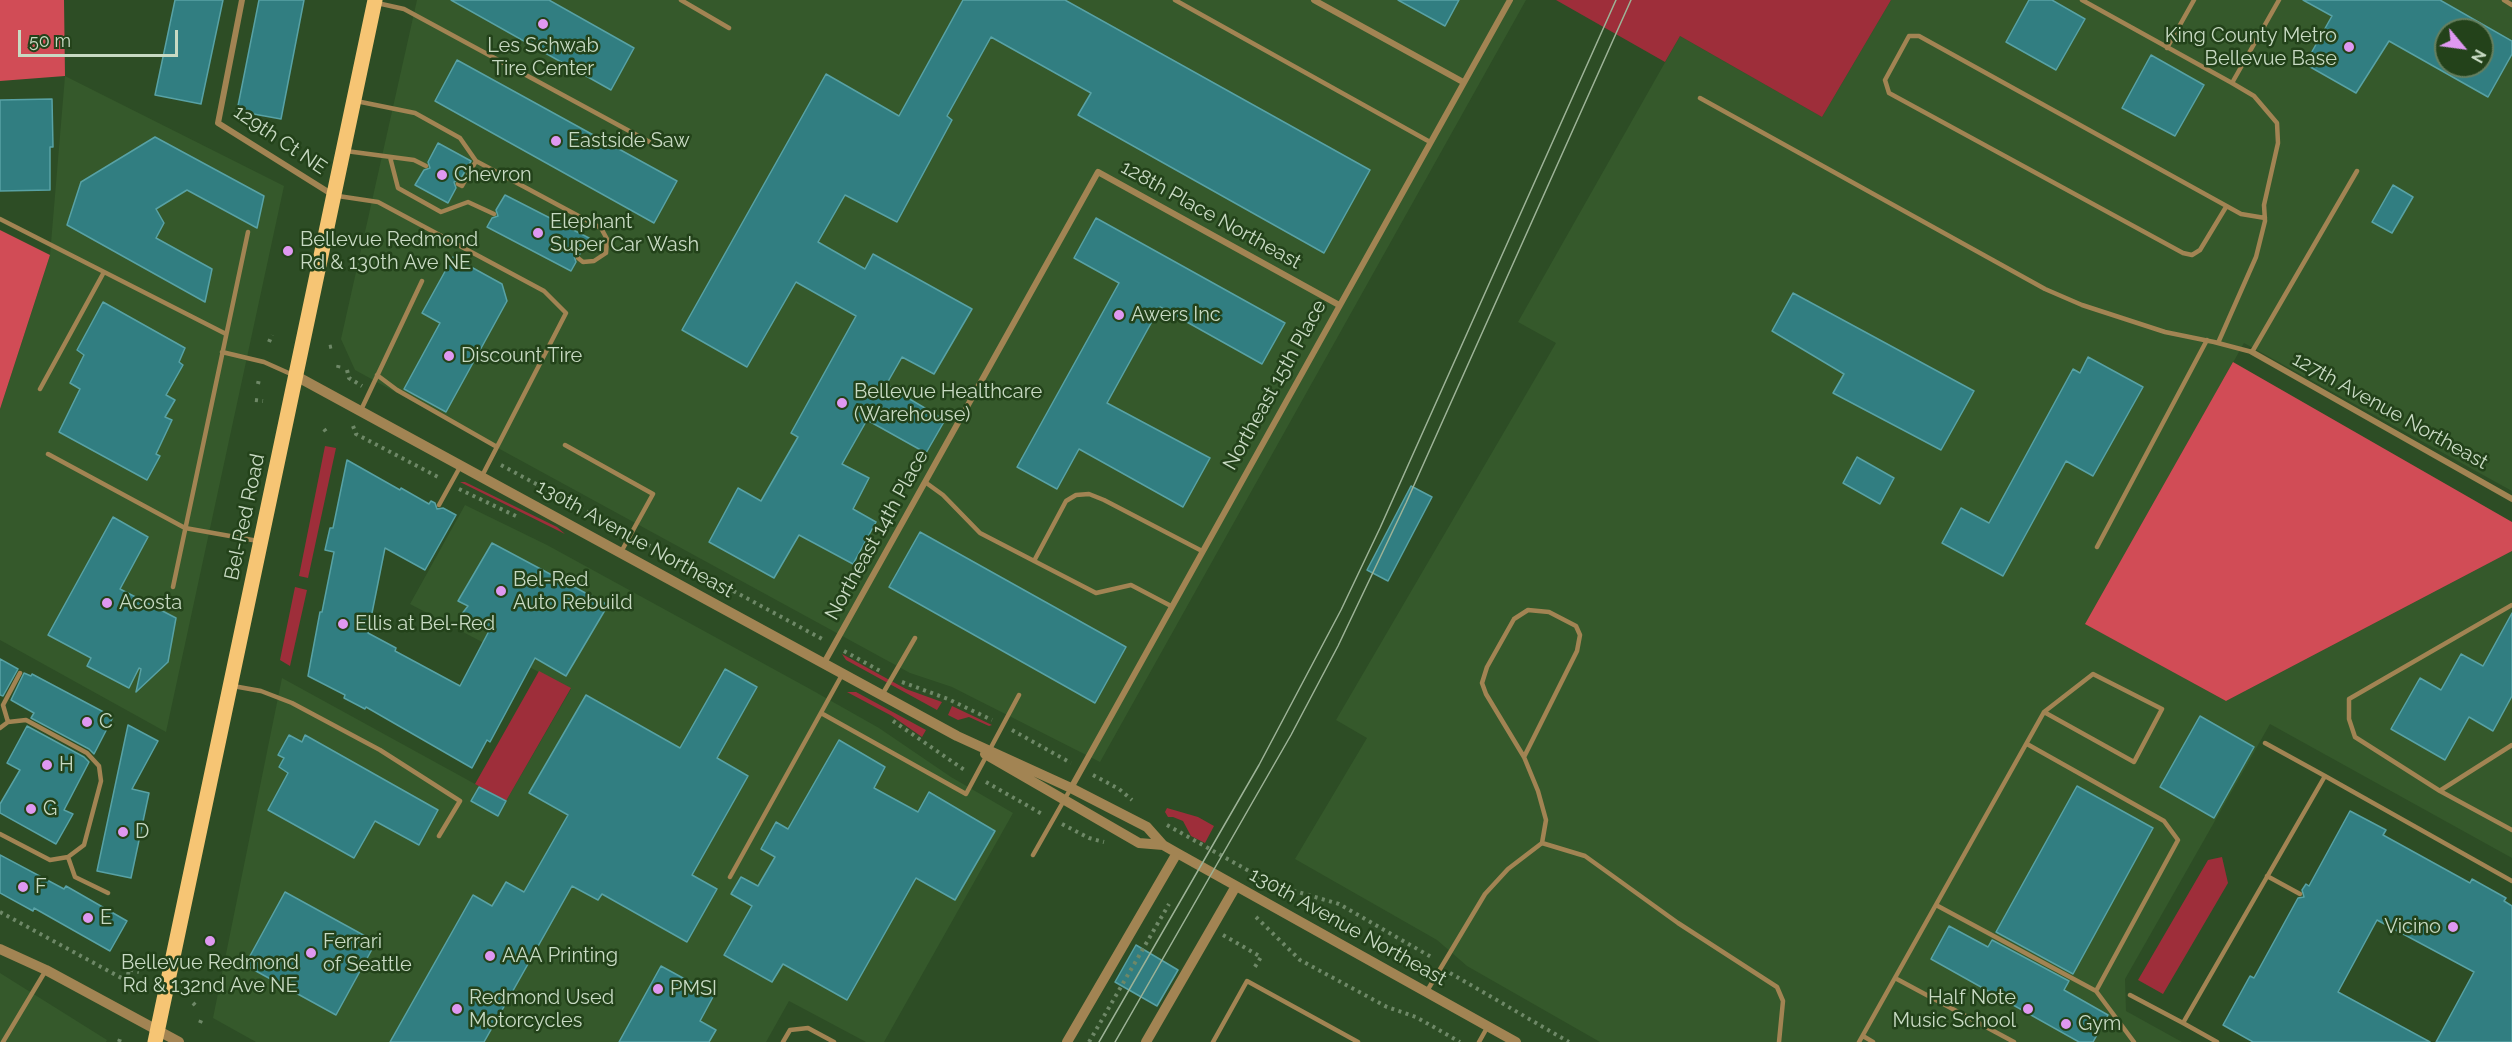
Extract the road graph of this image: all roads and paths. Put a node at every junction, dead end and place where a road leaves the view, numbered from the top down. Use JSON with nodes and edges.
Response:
{"nodes":[{"id":1,"x":242,"y":0,"type":"edge"},
{"id":2,"x":681,"y":0,"type":"edge"},
{"id":3,"x":1175,"y":0,"type":"edge"},
{"id":4,"x":1314,"y":0,"type":"edge"},
{"id":5,"x":1510,"y":0,"type":"edge"},
{"id":6,"x":2082,"y":0,"type":"edge"},
{"id":7,"x":2194,"y":0,"type":"edge"},
{"id":8,"x":2279,"y":0,"type":"edge"},
{"id":9,"x":2504,"y":0,"type":"edge"},
{"id":10,"x":374,"y":1,"type":"edge"},
{"id":11,"x":2512,"y":5,"type":"edge"},
{"id":12,"x":729,"y":28,"type":"dead end"},
{"id":13,"x":2167,"y":48,"type":"junction"},
{"id":14,"x":1463,"y":82,"type":"junction"},
{"id":15,"x":2232,"y":83,"type":"junction"},
{"id":16,"x":1700,"y":98,"type":"dead end"},
{"id":17,"x":354,"y":101,"type":"junction"},
{"id":18,"x":1430,"y":142,"type":"junction"},
{"id":19,"x":657,"y":146,"type":"dead end"},
{"id":20,"x":343,"y":150,"type":"junction"},
{"id":21,"x":390,"y":157,"type":"junction"},
{"id":22,"x":476,"y":160,"type":"junction"},
{"id":23,"x":426,"y":166,"type":"dead end"},
{"id":24,"x":2357,"y":171,"type":"dead end"},
{"id":25,"x":1098,"y":172,"type":"joint"},
{"id":26,"x":458,"y":184,"type":"dead end"},
{"id":27,"x":333,"y":195,"type":"junction"},
{"id":28,"x":2226,"y":207,"type":"junction"},
{"id":29,"x":494,"y":214,"type":"dead end"},
{"id":30,"x":2265,"y":218,"type":"junction"},
{"id":31,"x":0,"y":219,"type":"edge"},
{"id":32,"x":248,"y":232,"type":"dead end"},
{"id":33,"x":578,"y":258,"type":"dead end"},
{"id":34,"x":104,"y":272,"type":"junction"},
{"id":35,"x":422,"y":281,"type":"dead end"},
{"id":36,"x":1339,"y":305,"type":"junction"},
{"id":37,"x":226,"y":334,"type":"junction"},
{"id":38,"x":272,"y":335,"type":"dead end"},
{"id":39,"x":2207,"y":340,"type":"junction"},
{"id":40,"x":269,"y":342,"type":"dead end"},
{"id":41,"x":2218,"y":343,"type":"junction"},
{"id":42,"x":222,"y":352,"type":"junction"},
{"id":43,"x":2252,"y":352,"type":"junction"},
{"id":44,"x":347,"y":370,"type":"dead end"},
{"id":45,"x":377,"y":375,"type":"junction"},
{"id":46,"x":296,"y":376,"type":"junction"},
{"id":47,"x":40,"y":389,"type":"dead end"},
{"id":48,"x":370,"y":390,"type":"junction"},
{"id":49,"x":255,"y":400,"type":"dead end"},
{"id":50,"x":342,"y":400,"type":"junction"},
{"id":51,"x":263,"y":401,"type":"dead end"},
{"id":52,"x":361,"y":410,"type":"junction"},
{"id":53,"x":565,"y":445,"type":"dead end"},
{"id":54,"x":497,"y":447,"type":"junction"},
{"id":55,"x":48,"y":454,"type":"dead end"},
{"id":56,"x":491,"y":459,"type":"junction"},
{"id":57,"x":461,"y":465,"type":"junction"},
{"id":58,"x":482,"y":476,"type":"junction"},
{"id":59,"x":925,"y":482,"type":"junction"},
{"id":60,"x":451,"y":484,"type":"junction"},
{"id":61,"x":2512,"y":499,"type":"edge"},
{"id":62,"x":439,"y":505,"type":"dead end"},
{"id":63,"x":522,"y":520,"type":"dead end"},
{"id":64,"x":185,"y":528,"type":"junction"},
{"id":65,"x":630,"y":536,"type":"junction"},
{"id":66,"x":261,"y":542,"type":"junction"},
{"id":67,"x":2097,"y":547,"type":"dead end"},
{"id":68,"x":1202,"y":551,"type":"junction"},
{"id":69,"x":621,"y":552,"type":"junction"},
{"id":70,"x":1034,"y":561,"type":"junction"},
{"id":71,"x":172,"y":587,"type":"dead end"},
{"id":72,"x":2512,"y":605,"type":"edge"},
{"id":73,"x":1171,"y":606,"type":"junction"},
{"id":74,"x":915,"y":638,"type":"dead end"},
{"id":75,"x":834,"y":646,"type":"junction"},
{"id":76,"x":824,"y":663,"type":"junction"},
{"id":77,"x":20,"y":673,"type":"dead end"},
{"id":78,"x":843,"y":674,"type":"junction"},
{"id":79,"x":892,"y":677,"type":"junction"},
{"id":80,"x":231,"y":685,"type":"junction"},
{"id":81,"x":882,"y":695,"type":"junction"},
{"id":82,"x":1019,"y":695,"type":"dead end"},
{"id":83,"x":2044,"y":712,"type":"junction"},
{"id":84,"x":822,"y":713,"type":"junction"},
{"id":85,"x":889,"y":718,"type":"dead end"},
{"id":86,"x":8,"y":722,"type":"junction"},
{"id":87,"x":1003,"y":726,"type":"junction"},
{"id":88,"x":0,"y":728,"type":"edge"},
{"id":89,"x":2265,"y":743,"type":"dead end"},
{"id":90,"x":2027,"y":744,"type":"junction"},
{"id":91,"x":2512,"y":746,"type":"edge"},
{"id":92,"x":988,"y":752,"type":"junction"},
{"id":93,"x":1524,"y":757,"type":"junction"},
{"id":94,"x":1081,"y":768,"type":"junction"},
{"id":95,"x":975,"y":776,"type":"junction"},
{"id":96,"x":2325,"y":776,"type":"junction"},
{"id":97,"x":1071,"y":788,"type":"junction"},
{"id":98,"x":2440,"y":791,"type":"junction"},
{"id":99,"x":1063,"y":800,"type":"junction"},
{"id":100,"x":1136,"y":803,"type":"dead end"},
{"id":101,"x":1052,"y":820,"type":"junction"},
{"id":102,"x":1163,"y":822,"type":"dead end"},
{"id":103,"x":2512,"y":830,"type":"edge"},
{"id":104,"x":0,"y":834,"type":"edge"},
{"id":105,"x":439,"y":836,"type":"dead end"},
{"id":106,"x":1106,"y":843,"type":"dead end"},
{"id":107,"x":1542,"y":843,"type":"junction"},
{"id":108,"x":1163,"y":845,"type":"junction"},
{"id":109,"x":1177,"y":852,"type":"junction"},
{"id":110,"x":1033,"y":855,"type":"dead end"},
{"id":111,"x":68,"y":857,"type":"junction"},
{"id":112,"x":2267,"y":876,"type":"junction"},
{"id":113,"x":730,"y":877,"type":"dead end"},
{"id":114,"x":2512,"y":881,"type":"edge"},
{"id":115,"x":1236,"y":886,"type":"junction"},
{"id":116,"x":108,"y":893,"type":"dead end"},
{"id":117,"x":2300,"y":894,"type":"dead end"},
{"id":118,"x":1169,"y":904,"type":"dead end"},
{"id":119,"x":1936,"y":905,"type":"junction"},
{"id":120,"x":0,"y":912,"type":"edge"},
{"id":121,"x":1257,"y":918,"type":"dead end"},
{"id":122,"x":1227,"y":938,"type":"dead end"},
{"id":123,"x":0,"y":949,"type":"edge"},
{"id":124,"x":1442,"y":966,"type":"junction"},
{"id":125,"x":46,"y":970,"type":"junction"},
{"id":126,"x":139,"y":972,"type":"dead end"},
{"id":127,"x":128,"y":975,"type":"dead end"},
{"id":128,"x":1895,"y":978,"type":"junction"},
{"id":129,"x":127,"y":981,"type":"dead end"},
{"id":130,"x":1247,"y":981,"type":"junction"},
{"id":131,"x":1427,"y":991,"type":"junction"},
{"id":132,"x":2096,"y":991,"type":"junction"},
{"id":133,"x":2130,"y":995,"type":"dead end"},
{"id":134,"x":193,"y":1003,"type":"dead end"},
{"id":135,"x":198,"y":1008,"type":"dead end"},
{"id":136,"x":2182,"y":1023,"type":"junction"},
{"id":137,"x":1488,"y":1026,"type":"junction"},
{"id":138,"x":1863,"y":1036,"type":"junction"},
{"id":139,"x":156,"y":1037,"type":"edge"},
{"id":140,"x":3,"y":1042,"type":"edge"},
{"id":141,"x":179,"y":1042,"type":"edge"},
{"id":142,"x":783,"y":1042,"type":"edge"},
{"id":143,"x":834,"y":1042,"type":"edge"},
{"id":144,"x":1067,"y":1042,"type":"edge"},
{"id":145,"x":1089,"y":1042,"type":"edge"},
{"id":146,"x":1146,"y":1042,"type":"edge"},
{"id":147,"x":1213,"y":1042,"type":"edge"},
{"id":148,"x":1358,"y":1042,"type":"edge"},
{"id":149,"x":1460,"y":1042,"type":"edge"},
{"id":150,"x":1479,"y":1042,"type":"edge"},
{"id":151,"x":1516,"y":1042,"type":"edge"},
{"id":152,"x":1569,"y":1042,"type":"edge"},
{"id":153,"x":1779,"y":1042,"type":"edge"},
{"id":154,"x":1859,"y":1042,"type":"edge"},
{"id":155,"x":1873,"y":1042,"type":"edge"},
{"id":156,"x":2014,"y":1042,"type":"edge"},
{"id":157,"x":2134,"y":1042,"type":"edge"},
{"id":158,"x":2217,"y":1042,"type":"edge"}],
"edges":[{"from":1,"to":27,"type":"street","name":"129th Ct NE"},
{"from":2,"to":12,"type":"lane"},
{"from":3,"to":18,"type":"lane"},
{"from":4,"to":14,"type":"street"},
{"from":5,"to":14,"type":"street","name":"Northeast 15th Place"},
{"from":6,"to":13,"type":"lane"},
{"from":7,"to":13,"type":"lane"},
{"from":8,"to":15,"type":"lane"},
{"from":9,"to":11,"type":"lane"},
{"from":10,"to":17,"type":"main road","name":"Bel-Red Road"},
{"from":10,"to":19,"type":"lane"},
{"from":13,"to":15,"type":"lane"},
{"from":14,"to":18,"type":"street","name":"Northeast 15th Place"},
{"from":15,"to":30,"type":"lane"},
{"from":16,"to":39,"type":"lane"},
{"from":17,"to":20,"type":"main road","name":"Bel-Red Road"},
{"from":17,"to":22,"type":"lane"},
{"from":18,"to":36,"type":"street","name":"Northeast 15th Place"},
{"from":20,"to":21,"type":"lane"},
{"from":20,"to":27,"type":"main road","name":"Bel-Red Road"},
{"from":21,"to":23,"type":"lane"},
{"from":21,"to":29,"type":"lane"},
{"from":22,"to":26,"type":"lane"},
{"from":22,"to":33,"type":"lane"},
{"from":24,"to":43,"type":"lane"},
{"from":25,"to":36,"type":"street","name":"128th Place Northeast"},
{"from":25,"to":59,"type":"street","name":"Northeast 14th Place"},
{"from":27,"to":46,"type":"main road","name":"Bel-Red Road"},
{"from":27,"to":54,"type":"lane"},
{"from":28,"to":28,"type":"lane"},
{"from":28,"to":30,"type":"lane"},
{"from":30,"to":41,"type":"lane"},
{"from":31,"to":34,"type":"lane"},
{"from":32,"to":37,"type":"lane"},
{"from":34,"to":37,"type":"lane"},
{"from":34,"to":47,"type":"lane"},
{"from":35,"to":45,"type":"lane"},
{"from":36,"to":68,"type":"street","name":"Northeast 15th Place"},
{"from":37,"to":42,"type":"lane"},
{"from":38,"to":40,"type":"path"},
{"from":39,"to":41,"type":"lane"},
{"from":39,"to":67,"type":"lane"},
{"from":41,"to":43,"type":"lane"},
{"from":42,"to":46,"type":"lane"},
{"from":42,"to":64,"type":"lane"},
{"from":43,"to":61,"type":"street","name":"127th Avenue Northeast"},
{"from":44,"to":48,"type":"path"},
{"from":45,"to":48,"type":"lane"},
{"from":45,"to":54,"type":"lane"},
{"from":46,"to":50,"type":"street","name":"130th Avenue Northeast"},
{"from":46,"to":66,"type":"main road","name":"Bel-Red Road"},
{"from":48,"to":52,"type":"lane"},
{"from":49,"to":51,"type":"path"},
{"from":50,"to":52,"type":"street","name":"130th Avenue Northeast"},
{"from":50,"to":60,"type":"path"},
{"from":52,"to":57,"type":"street","name":"130th Avenue Northeast"},
{"from":53,"to":65,"type":"lane"},
{"from":54,"to":56,"type":"lane"},
{"from":55,"to":64,"type":"lane"},
{"from":56,"to":58,"type":"lane"},
{"from":56,"to":65,"type":"path"},
{"from":57,"to":58,"type":"street","name":"130th Avenue Northeast"},
{"from":57,"to":60,"type":"lane"},
{"from":58,"to":69,"type":"street","name":"130th Avenue Northeast"},
{"from":59,"to":70,"type":"lane"},
{"from":59,"to":75,"type":"street","name":"Northeast 14th Place"},
{"from":60,"to":62,"type":"lane"},
{"from":60,"to":63,"type":"path"},
{"from":64,"to":66,"type":"lane"},
{"from":64,"to":71,"type":"lane"},
{"from":65,"to":69,"type":"lane"},
{"from":65,"to":75,"type":"path"},
{"from":66,"to":80,"type":"main road","name":"Bel-Red Road"},
{"from":68,"to":70,"type":"lane"},
{"from":68,"to":73,"type":"street","name":"Northeast 15th Place"},
{"from":69,"to":76,"type":"street","name":"130th Avenue Northeast"},
{"from":70,"to":73,"type":"lane"},
{"from":72,"to":98,"type":"lane"},
{"from":73,"to":94,"type":"street","name":"Northeast 15th Place"},
{"from":74,"to":79,"type":"lane"},
{"from":75,"to":76,"type":"street","name":"Northeast 14th Place"},
{"from":75,"to":79,"type":"path"},
{"from":76,"to":78,"type":"street","name":"130th Avenue Northeast"},
{"from":77,"to":86,"type":"lane"},
{"from":78,"to":81,"type":"street","name":"130th Avenue Northeast"},
{"from":78,"to":84,"type":"lane"},
{"from":79,"to":81,"type":"lane"},
{"from":79,"to":87,"type":"path"},
{"from":80,"to":105,"type":"lane"},
{"from":80,"to":139,"type":"main road","name":"Bel-Red Road"},
{"from":81,"to":92,"type":"street","name":"130th Avenue Northeast"},
{"from":82,"to":87,"type":"lane"},
{"from":83,"to":83,"type":"lane"},
{"from":83,"to":90,"type":"lane"},
{"from":84,"to":95,"type":"lane"},
{"from":84,"to":113,"type":"lane"},
{"from":85,"to":95,"type":"path"},
{"from":86,"to":88,"type":"lane"},
{"from":86,"to":111,"type":"lane"},
{"from":87,"to":92,"type":"lane"},
{"from":87,"to":94,"type":"path"},
{"from":89,"to":96,"type":"lane"},
{"from":90,"to":119,"type":"lane"},
{"from":90,"to":132,"type":"lane"},
{"from":91,"to":98,"type":"lane"},
{"from":92,"to":95,"type":"lane"},
{"from":92,"to":97,"type":"street","name":"130th Avenue Northeast"},
{"from":92,"to":99,"type":"street","name":"130th Avenue Northeast"},
{"from":93,"to":93,"type":"lane"},
{"from":93,"to":107,"type":"lane"},
{"from":94,"to":97,"type":"street","name":"Northeast 15th Place"},
{"from":94,"to":100,"type":"path"},
{"from":95,"to":101,"type":"path"},
{"from":96,"to":112,"type":"lane"},
{"from":96,"to":114,"type":"lane"},
{"from":97,"to":99,"type":"lane"},
{"from":97,"to":108,"type":"street","name":"130th Avenue Northeast"},
{"from":98,"to":103,"type":"lane"},
{"from":99,"to":101,"type":"lane"},
{"from":99,"to":108,"type":"street","name":"130th Avenue Northeast"},
{"from":101,"to":106,"type":"path"},
{"from":101,"to":110,"type":"lane"},
{"from":102,"to":124,"type":"path"},
{"from":104,"to":111,"type":"lane"},
{"from":107,"to":124,"type":"lane"},
{"from":107,"to":153,"type":"lane"},
{"from":108,"to":109,"type":"street","name":"130th Avenue Northeast"},
{"from":109,"to":115,"type":"street","name":"130th Avenue Northeast"},
{"from":109,"to":144,"type":"street"},
{"from":111,"to":116,"type":"lane"},
{"from":112,"to":117,"type":"lane"},
{"from":112,"to":136,"type":"lane"},
{"from":115,"to":131,"type":"street","name":"130th Avenue Northeast"},
{"from":115,"to":146,"type":"street"},
{"from":118,"to":145,"type":"path"},
{"from":119,"to":128,"type":"lane"},
{"from":119,"to":132,"type":"lane"},
{"from":120,"to":129,"type":"path"},
{"from":121,"to":149,"type":"path"},
{"from":122,"to":130,"type":"path"},
{"from":123,"to":125,"type":"street"},
{"from":124,"to":131,"type":"lane"},
{"from":124,"to":152,"type":"path"},
{"from":125,"to":139,"type":"street"},
{"from":125,"to":140,"type":"lane"},
{"from":126,"to":127,"type":"path"},
{"from":128,"to":138,"type":"lane"},
{"from":128,"to":156,"type":"lane"},
{"from":130,"to":147,"type":"lane"},
{"from":130,"to":148,"type":"lane"},
{"from":131,"to":137,"type":"street","name":"130th Avenue Northeast"},
{"from":132,"to":157,"type":"lane"},
{"from":133,"to":136,"type":"lane"},
{"from":134,"to":135,"type":"path"},
{"from":136,"to":158,"type":"lane"},
{"from":137,"to":150,"type":"lane"},
{"from":137,"to":151,"type":"street","name":"130th Avenue Northeast"},
{"from":138,"to":154,"type":"lane"},
{"from":138,"to":155,"type":"lane"},
{"from":139,"to":141,"type":"street"},
{"from":142,"to":143,"type":"lane"}]}
